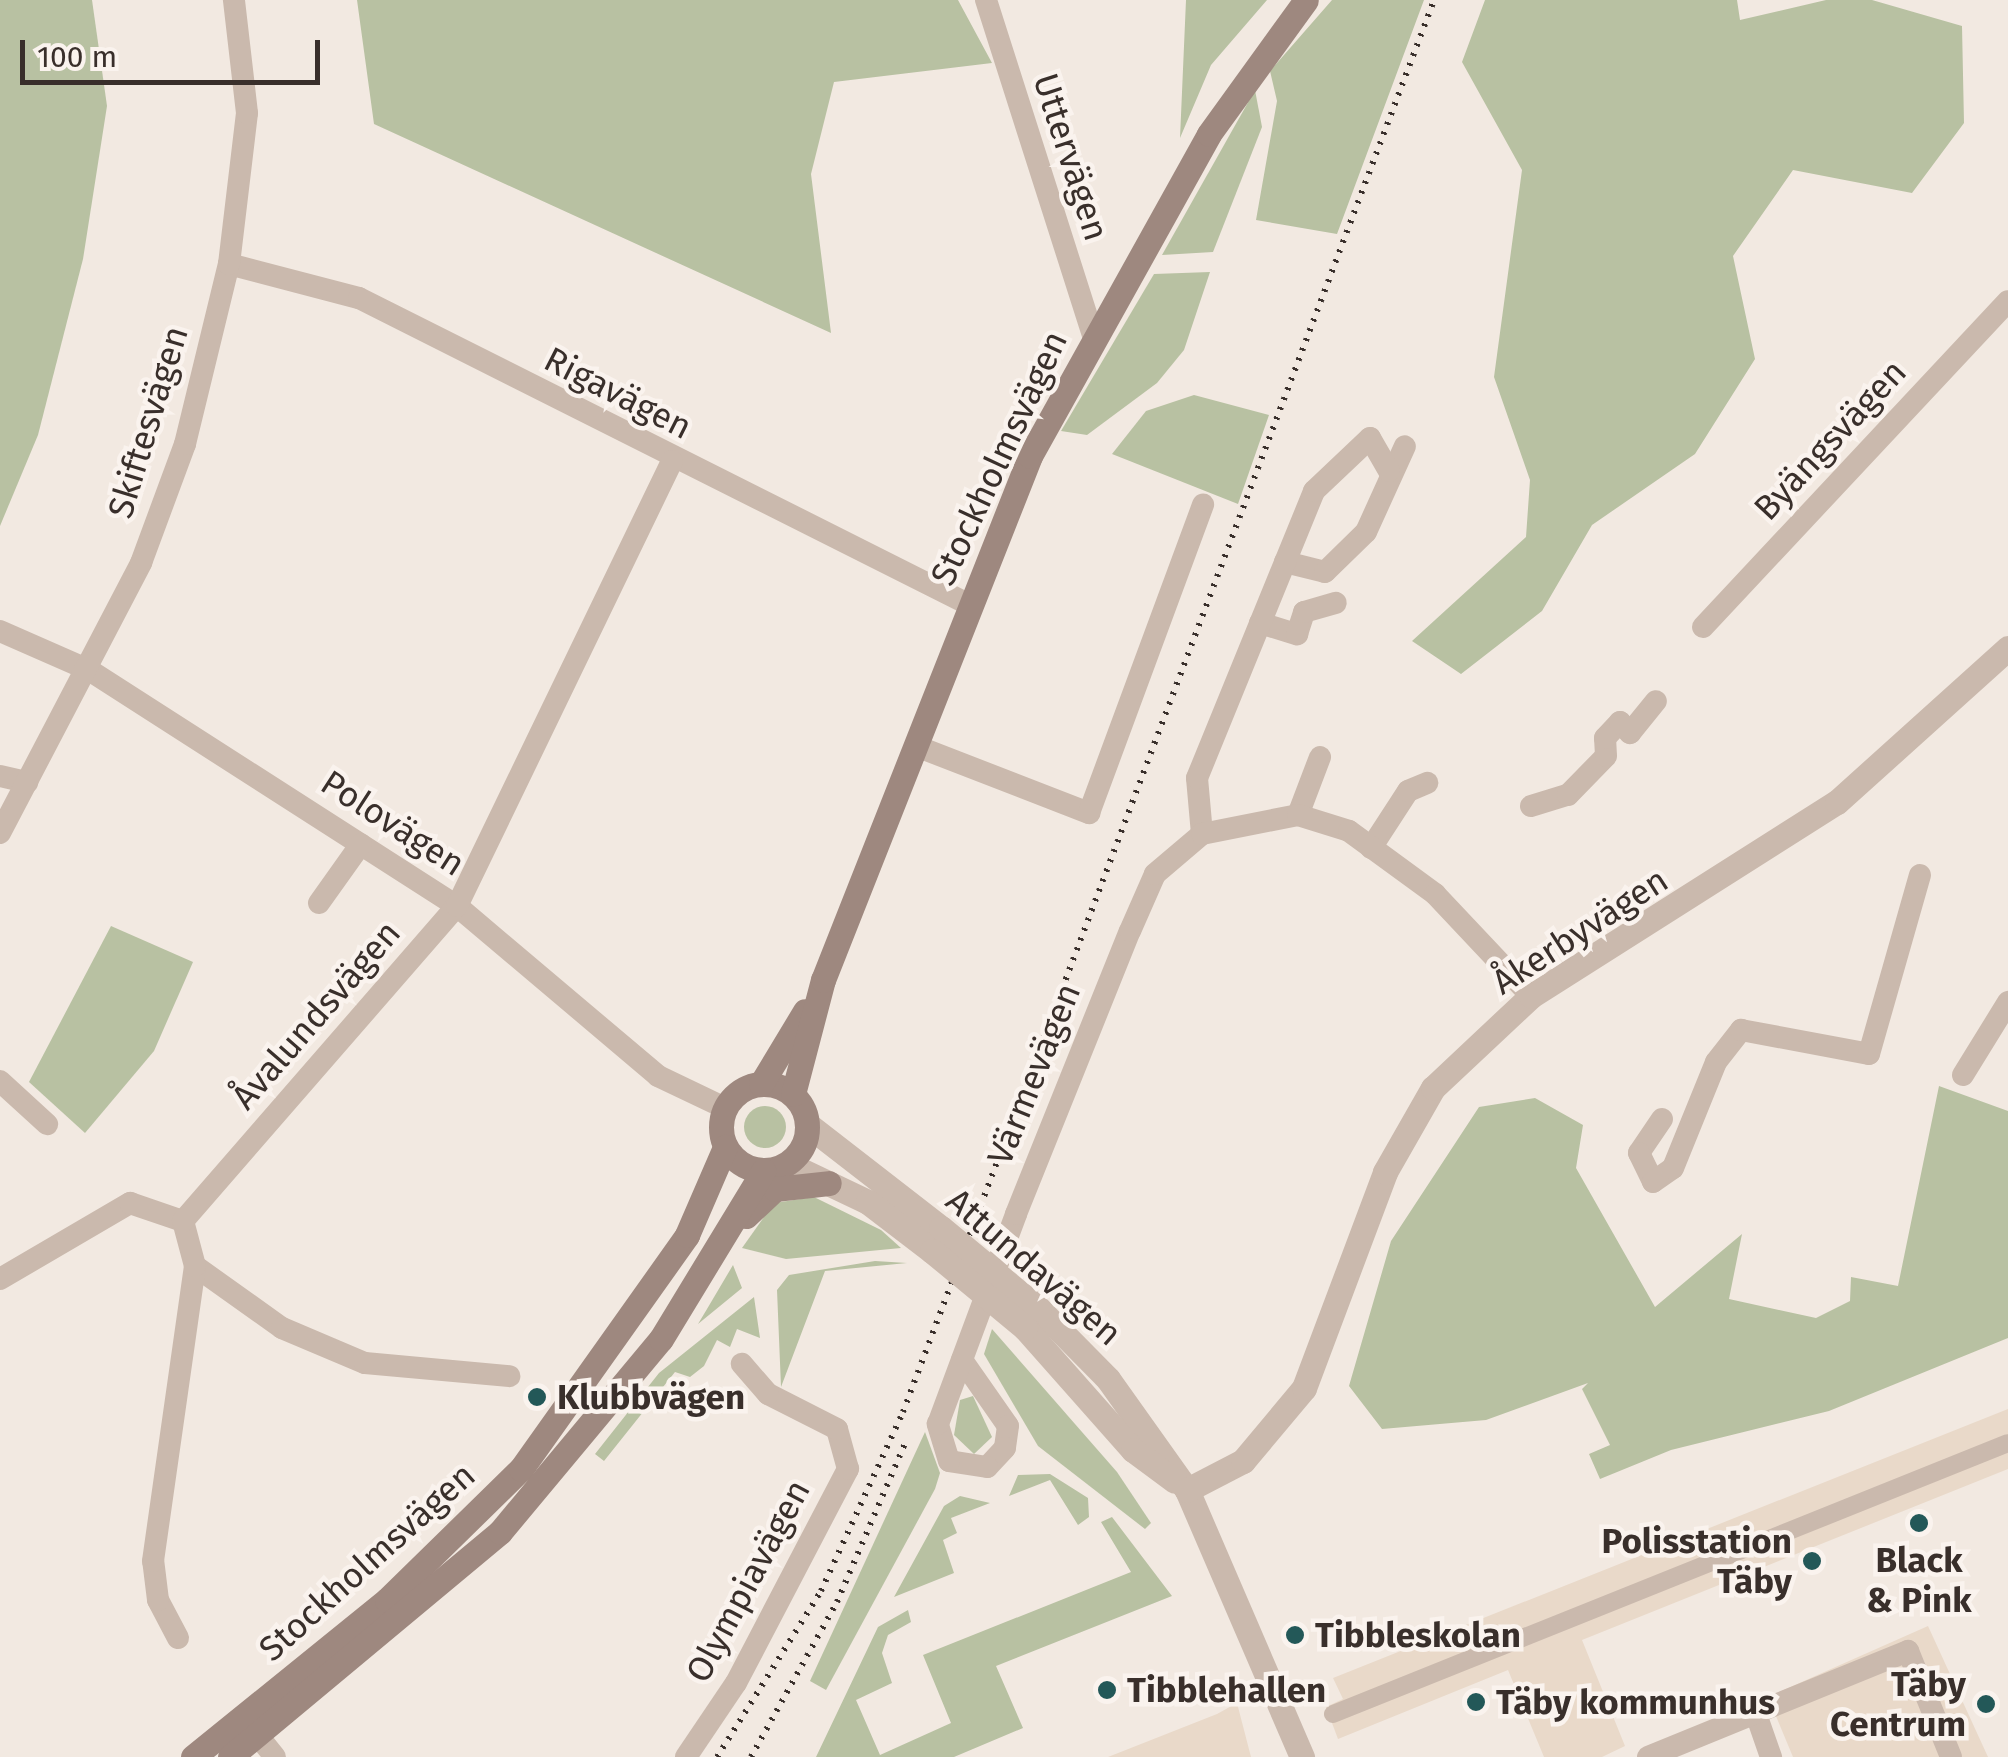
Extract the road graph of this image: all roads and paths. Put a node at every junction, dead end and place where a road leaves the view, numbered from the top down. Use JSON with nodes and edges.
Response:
{"nodes":[{"id":1,"x":234,"y":0,"type":"edge"},
{"id":2,"x":986,"y":0,"type":"edge"},
{"id":3,"x":1306,"y":0,"type":"edge"},
{"id":4,"x":229,"y":264,"type":"junction"},
{"id":5,"x":2008,"y":302,"type":"edge"},
{"id":6,"x":1093,"y":336,"type":"junction"},
{"id":7,"x":1405,"y":446,"type":"dead end"},
{"id":8,"x":672,"y":460,"type":"junction"},
{"id":9,"x":1389,"y":471,"type":"junction"},
{"id":10,"x":1203,"y":504,"type":"dead end"},
{"id":11,"x":1285,"y":562,"type":"junction"},
{"id":12,"x":1318,"y":571,"type":"junction"},
{"id":13,"x":968,"y":604,"type":"junction"},
{"id":14,"x":1336,"y":604,"type":"dead end"},
{"id":15,"x":1304,"y":612,"type":"junction"},
{"id":16,"x":1260,"y":622,"type":"junction"},
{"id":17,"x":1703,"y":627,"type":"dead end"},
{"id":18,"x":0,"y":631,"type":"edge"},
{"id":19,"x":2008,"y":648,"type":"edge"},
{"id":20,"x":88,"y":670,"type":"junction"},
{"id":21,"x":1656,"y":701,"type":"dead end"},
{"id":22,"x":916,"y":746,"type":"junction"},
{"id":23,"x":1320,"y":758,"type":"dead end"},
{"id":24,"x":0,"y":776,"type":"edge"},
{"id":25,"x":27,"y":782,"type":"junction"},
{"id":26,"x":1426,"y":783,"type":"dead end"},
{"id":27,"x":1531,"y":806,"type":"dead end"},
{"id":28,"x":1298,"y":815,"type":"junction"},
{"id":29,"x":0,"y":832,"type":"edge"},
{"id":30,"x":1202,"y":834,"type":"junction"},
{"id":31,"x":361,"y":844,"type":"junction"},
{"id":32,"x":1371,"y":848,"type":"junction"},
{"id":33,"x":1920,"y":876,"type":"dead end"},
{"id":34,"x":320,"y":903,"type":"dead end"},
{"id":35,"x":457,"y":906,"type":"junction"},
{"id":36,"x":823,"y":980,"type":"junction"},
{"id":37,"x":1531,"y":996,"type":"junction"},
{"id":38,"x":2008,"y":1002,"type":"edge"},
{"id":39,"x":1963,"y":1075,"type":"dead end"},
{"id":40,"x":0,"y":1081,"type":"edge"},
{"id":41,"x":761,"y":1084,"type":"junction"},
{"id":42,"x":792,"y":1094,"type":"junction"},
{"id":43,"x":725,"y":1108,"type":"junction"},
{"id":44,"x":1662,"y":1119,"type":"dead end"},
{"id":45,"x":47,"y":1124,"type":"dead end"},
{"id":46,"x":808,"y":1125,"type":"junction"},
{"id":47,"x":725,"y":1147,"type":"junction"},
{"id":48,"x":788,"y":1164,"type":"junction"},
{"id":49,"x":763,"y":1172,"type":"junction"},
{"id":50,"x":829,"y":1183,"type":"junction"},
{"id":51,"x":183,"y":1220,"type":"junction"},
{"id":52,"x":937,"y":1240,"type":"junction"},
{"id":53,"x":195,"y":1266,"type":"junction"},
{"id":54,"x":0,"y":1279,"type":"edge"},
{"id":55,"x":690,"y":1294,"type":"junction"},
{"id":56,"x":962,"y":1360,"type":"dead end"},
{"id":57,"x":742,"y":1364,"type":"dead end"},
{"id":58,"x":509,"y":1376,"type":"dead end"},
{"id":59,"x":2008,"y":1444,"type":"edge"},
{"id":60,"x":1187,"y":1490,"type":"junction"},
{"id":61,"x":178,"y":1638,"type":"dead end"},
{"id":62,"x":1332,"y":1714,"type":"dead end"},
{"id":63,"x":1756,"y":1714,"type":"junction"},
{"id":64,"x":250,"y":1727,"type":"junction"},
{"id":65,"x":193,"y":1757,"type":"edge"},
{"id":66,"x":230,"y":1757,"type":"edge"},
{"id":67,"x":275,"y":1757,"type":"edge"},
{"id":68,"x":686,"y":1757,"type":"edge"},
{"id":69,"x":1302,"y":1757,"type":"edge"},
{"id":70,"x":1648,"y":1757,"type":"edge"},
{"id":71,"x":1771,"y":1757,"type":"edge"},
{"id":72,"x":1951,"y":1757,"type":"edge"}],
"edges":[{"from":1,"to":4,"type":"street","name":"Skiftesvägen"},
{"from":2,"to":6,"type":"street","name":"Uttervägen"},
{"from":3,"to":6,"type":"main road","name":"Stockholmsvägen"},
{"from":4,"to":8,"type":"street","name":"Rigavägen"},
{"from":4,"to":20,"type":"street","name":"Skiftesvägen"},
{"from":5,"to":17,"type":"street","name":"Byängsvägen"},
{"from":6,"to":13,"type":"main road","name":"Stockholmsvägen"},
{"from":7,"to":9,"type":"street"},
{"from":8,"to":13,"type":"street","name":"Rigavägen"},
{"from":8,"to":35,"type":"street","name":"Åvalundsvägen"},
{"from":9,"to":11,"type":"street"},
{"from":9,"to":12,"type":"street"},
{"from":10,"to":22,"type":"street"},
{"from":11,"to":12,"type":"street"},
{"from":11,"to":16,"type":"street"},
{"from":12,"to":15,"type":"street"},
{"from":13,"to":22,"type":"main road","name":"Stockholmsvägen"},
{"from":14,"to":15,"type":"street"},
{"from":15,"to":16,"type":"street"},
{"from":16,"to":30,"type":"street"},
{"from":18,"to":20,"type":"street","name":"Polovägen"},
{"from":19,"to":37,"type":"street","name":"Åkerbyvägen"},
{"from":20,"to":25,"type":"street","name":"Skiftesvägen"},
{"from":20,"to":31,"type":"street","name":"Polovägen"},
{"from":21,"to":27,"type":"street"},
{"from":22,"to":36,"type":"main road","name":"Stockholmsvägen"},
{"from":23,"to":28,"type":"street"},
{"from":24,"to":25,"type":"street"},
{"from":25,"to":29,"type":"street","name":"Skiftesvägen"},
{"from":26,"to":32,"type":"street"},
{"from":28,"to":30,"type":"street","name":"Värmevägen"},
{"from":28,"to":32,"type":"street"},
{"from":30,"to":56,"type":"street","name":"Värmevägen"},
{"from":31,"to":34,"type":"street"},
{"from":31,"to":35,"type":"street","name":"Polovägen"},
{"from":32,"to":37,"type":"street"},
{"from":33,"to":44,"type":"street"},
{"from":35,"to":43,"type":"street","name":"Polovägen"},
{"from":35,"to":51,"type":"street","name":"Åvalundsvägen"},
{"from":36,"to":41,"type":"main road","name":"Stockholmsvägen"},
{"from":36,"to":42,"type":"main road","name":"Stockholmsvägen"},
{"from":37,"to":60,"type":"street","name":"Åkerbyvägen"},
{"from":38,"to":39,"type":"street"},
{"from":40,"to":45,"type":"street"},
{"from":41,"to":42,"type":"main road"},
{"from":41,"to":43,"type":"main road"},
{"from":42,"to":46,"type":"main road"},
{"from":43,"to":47,"type":"main road"},
{"from":46,"to":48,"type":"main road"},
{"from":46,"to":52,"type":"street","name":"Attundavägen"},
{"from":47,"to":49,"type":"main road"},
{"from":47,"to":64,"type":"main road","name":"Stockholmsvägen"},
{"from":48,"to":49,"type":"main road"},
{"from":48,"to":50,"type":"street","name":"Attundavägen"},
{"from":49,"to":55,"type":"main road","name":"Stockholmsvägen"},
{"from":50,"to":52,"type":"street","name":"Attundavägen"},
{"from":50,"to":55,"type":"main road"},
{"from":51,"to":53,"type":"street"},
{"from":51,"to":54,"type":"street"},
{"from":52,"to":60,"type":"street","name":"Attundavägen","bridge":true},
{"from":53,"to":58,"type":"street"},
{"from":53,"to":61,"type":"street"},
{"from":55,"to":64,"type":"main road","name":"Stockholmsvägen"},
{"from":57,"to":68,"type":"street","name":"Olympiavägen"},
{"from":59,"to":62,"type":"street"},
{"from":60,"to":69,"type":"street"},
{"from":63,"to":70,"type":"street"},
{"from":63,"to":71,"type":"street"},
{"from":63,"to":72,"type":"street"},
{"from":64,"to":65,"type":"main road","name":"Stockholmsvägen"},
{"from":64,"to":66,"type":"main road","name":"Stockholmsvägen"},
{"from":64,"to":67,"type":"street"}]}
